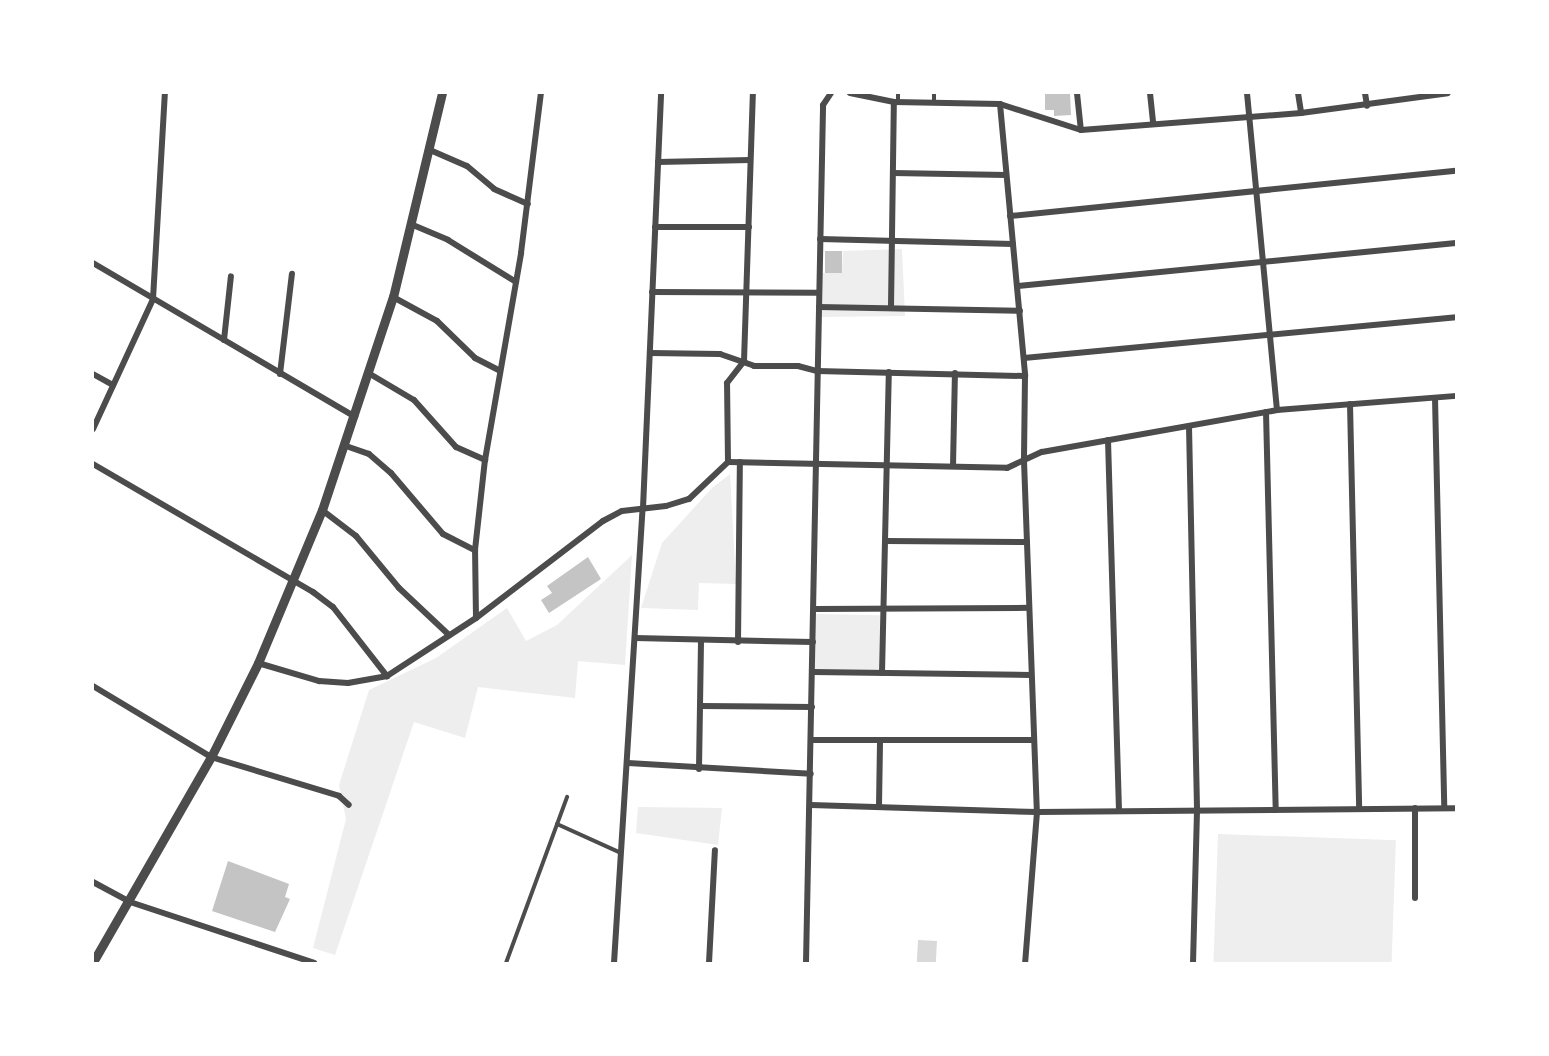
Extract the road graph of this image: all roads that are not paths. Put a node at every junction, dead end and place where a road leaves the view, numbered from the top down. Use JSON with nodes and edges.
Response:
{"nodes":[{"id":1,"x":165,"y":93,"type":"edge"},
{"id":2,"x":442,"y":93,"type":"edge"},
{"id":3,"x":540,"y":93,"type":"edge"},
{"id":4,"x":661,"y":93,"type":"edge"},
{"id":5,"x":753,"y":93,"type":"edge"},
{"id":6,"x":831,"y":93,"type":"edge"},
{"id":7,"x":850,"y":93,"type":"edge"},
{"id":8,"x":898,"y":93,"type":"edge"},
{"id":9,"x":934,"y":93,"type":"edge"},
{"id":10,"x":1077,"y":93,"type":"edge"},
{"id":11,"x":1150,"y":93,"type":"edge"},
{"id":12,"x":1246,"y":93,"type":"edge"},
{"id":13,"x":1298,"y":93,"type":"edge"},
{"id":14,"x":1365,"y":93,"type":"edge"},
{"id":15,"x":1448,"y":93,"type":"edge"},
{"id":16,"x":1439,"y":94,"type":"edge"},
{"id":17,"x":896,"y":102,"type":"junction"},
{"id":18,"x":934,"y":102,"type":"junction"},
{"id":19,"x":1000,"y":104,"type":"junction"},
{"id":20,"x":1367,"y":106,"type":"junction"},
{"id":21,"x":1301,"y":113,"type":"junction"},
{"id":22,"x":1250,"y":116,"type":"junction"},
{"id":23,"x":1153,"y":123,"type":"junction"},
{"id":24,"x":1081,"y":130,"type":"junction"},
{"id":25,"x":430,"y":150,"type":"junction"},
{"id":26,"x":750,"y":160,"type":"junction"},
{"id":27,"x":658,"y":162,"type":"junction"},
{"id":28,"x":1456,"y":171,"type":"edge"},
{"id":29,"x":893,"y":173,"type":"junction"},
{"id":30,"x":1006,"y":175,"type":"junction"},
{"id":31,"x":1256,"y":190,"type":"junction"},
{"id":32,"x":528,"y":204,"type":"junction"},
{"id":33,"x":1010,"y":216,"type":"junction"},
{"id":34,"x":412,"y":225,"type":"junction"},
{"id":35,"x":655,"y":227,"type":"junction"},
{"id":36,"x":749,"y":227,"type":"junction"},
{"id":37,"x":820,"y":239,"type":"junction"},
{"id":38,"x":892,"y":241,"type":"junction"},
{"id":39,"x":1456,"y":243,"type":"edge"},
{"id":40,"x":1013,"y":244,"type":"junction"},
{"id":41,"x":1264,"y":262,"type":"junction"},
{"id":42,"x":93,"y":263,"type":"edge"},
{"id":43,"x":292,"y":274,"type":"dead end"},
{"id":44,"x":231,"y":276,"type":"dead end"},
{"id":45,"x":516,"y":282,"type":"junction"},
{"id":46,"x":1018,"y":286,"type":"junction"},
{"id":47,"x":652,"y":292,"type":"junction"},
{"id":48,"x":747,"y":293,"type":"junction"},
{"id":49,"x":819,"y":293,"type":"junction"},
{"id":50,"x":393,"y":297,"type":"junction"},
{"id":51,"x":153,"y":299,"type":"junction"},
{"id":52,"x":819,"y":307,"type":"junction"},
{"id":53,"x":891,"y":307,"type":"junction"},
{"id":54,"x":1020,"y":311,"type":"junction"},
{"id":55,"x":1456,"y":317,"type":"edge"},
{"id":56,"x":1271,"y":334,"type":"junction"},
{"id":57,"x":224,"y":340,"type":"junction"},
{"id":58,"x":650,"y":353,"type":"junction"},
{"id":59,"x":1024,"y":358,"type":"junction"},
{"id":60,"x":744,"y":361,"type":"junction"},
{"id":61,"x":500,"y":371,"type":"junction"},
{"id":62,"x":817,"y":371,"type":"junction"},
{"id":63,"x":889,"y":372,"type":"junction"},
{"id":64,"x":956,"y":373,"type":"junction"},
{"id":65,"x":93,"y":374,"type":"edge"},
{"id":66,"x":280,"y":374,"type":"junction"},
{"id":67,"x":370,"y":374,"type":"junction"},
{"id":68,"x":1025,"y":376,"type":"junction"},
{"id":69,"x":113,"y":385,"type":"junction"},
{"id":70,"x":1456,"y":396,"type":"edge"},
{"id":71,"x":1435,"y":398,"type":"junction"},
{"id":72,"x":1350,"y":404,"type":"junction"},
{"id":73,"x":1277,"y":410,"type":"junction"},
{"id":74,"x":1266,"y":412,"type":"junction"},
{"id":75,"x":356,"y":417,"type":"junction"},
{"id":76,"x":1189,"y":426,"type":"junction"},
{"id":77,"x":93,"y":429,"type":"edge"},
{"id":78,"x":1108,"y":440,"type":"junction"},
{"id":79,"x":346,"y":446,"type":"junction"},
{"id":80,"x":486,"y":459,"type":"junction"},
{"id":81,"x":1024,"y":461,"type":"junction"},
{"id":82,"x":728,"y":462,"type":"junction"},
{"id":83,"x":740,"y":462,"type":"junction"},
{"id":84,"x":93,"y":464,"type":"edge"},
{"id":85,"x":815,"y":464,"type":"junction"},
{"id":86,"x":888,"y":465,"type":"junction"},
{"id":87,"x":953,"y":466,"type":"junction"},
{"id":88,"x":643,"y":508,"type":"junction"},
{"id":89,"x":322,"y":510,"type":"junction"},
{"id":90,"x":886,"y":541,"type":"junction"},
{"id":91,"x":1027,"y":542,"type":"junction"},
{"id":92,"x":475,"y":550,"type":"junction"},
{"id":93,"x":293,"y":583,"type":"junction"},
{"id":94,"x":814,"y":609,"type":"junction"},
{"id":95,"x":884,"y":609,"type":"junction"},
{"id":96,"x":1029,"y":609,"type":"junction"},
{"id":97,"x":476,"y":618,"type":"junction"},
{"id":98,"x":449,"y":635,"type":"junction"},
{"id":99,"x":634,"y":639,"type":"junction"},
{"id":100,"x":701,"y":641,"type":"junction"},
{"id":101,"x":738,"y":642,"type":"junction"},
{"id":102,"x":813,"y":642,"type":"junction"},
{"id":103,"x":258,"y":663,"type":"junction"},
{"id":104,"x":813,"y":672,"type":"junction"},
{"id":105,"x":882,"y":673,"type":"junction"},
{"id":106,"x":1032,"y":675,"type":"junction"},
{"id":107,"x":387,"y":676,"type":"junction"},
{"id":108,"x":93,"y":686,"type":"edge"},
{"id":109,"x":700,"y":706,"type":"junction"},
{"id":110,"x":813,"y":707,"type":"junction"},
{"id":111,"x":812,"y":740,"type":"junction"},
{"id":112,"x":880,"y":740,"type":"junction"},
{"id":113,"x":1034,"y":740,"type":"junction"},
{"id":114,"x":211,"y":757,"type":"junction"},
{"id":115,"x":628,"y":763,"type":"junction"},
{"id":116,"x":699,"y":769,"type":"junction"},
{"id":117,"x":811,"y":774,"type":"junction"},
{"id":118,"x":567,"y":797,"type":"dead end"},
{"id":119,"x":349,"y":805,"type":"dead end"},
{"id":120,"x":811,"y":805,"type":"junction"},
{"id":121,"x":879,"y":806,"type":"junction"},
{"id":122,"x":1415,"y":808,"type":"junction"},
{"id":123,"x":1444,"y":808,"type":"junction"},
{"id":124,"x":1456,"y":808,"type":"edge"},
{"id":125,"x":1359,"y":809,"type":"junction"},
{"id":126,"x":1275,"y":810,"type":"junction"},
{"id":127,"x":1197,"y":811,"type":"junction"},
{"id":128,"x":1037,"y":812,"type":"junction"},
{"id":129,"x":1119,"y":812,"type":"junction"},
{"id":130,"x":557,"y":824,"type":"junction"},
{"id":131,"x":715,"y":850,"type":"dead end"},
{"id":132,"x":622,"y":854,"type":"junction"},
{"id":133,"x":93,"y":882,"type":"edge"},
{"id":134,"x":1415,"y":898,"type":"dead end"},
{"id":135,"x":130,"y":902,"type":"junction"},
{"id":136,"x":93,"y":962,"type":"edge"},
{"id":137,"x":314,"y":963,"type":"edge"},
{"id":138,"x":506,"y":963,"type":"edge"},
{"id":139,"x":614,"y":963,"type":"edge"},
{"id":140,"x":709,"y":963,"type":"edge"},
{"id":141,"x":806,"y":963,"type":"edge"},
{"id":142,"x":1025,"y":963,"type":"edge"},
{"id":143,"x":1193,"y":963,"type":"edge"}],
"edges":[{"from":1,"to":51,"type":"street"},
{"from":2,"to":25,"type":"street"},
{"from":3,"to":32,"type":"street"},
{"from":4,"to":27,"type":"street"},
{"from":5,"to":26,"type":"street"},
{"from":6,"to":37,"type":"street"},
{"from":7,"to":17,"type":"street"},
{"from":8,"to":17,"type":"lane"},
{"from":9,"to":18,"type":"lane"},
{"from":10,"to":24,"type":"street"},
{"from":11,"to":23,"type":"street"},
{"from":12,"to":22,"type":"street"},
{"from":13,"to":21,"type":"street"},
{"from":14,"to":20,"type":"street"},
{"from":15,"to":16,"type":"street"},
{"from":16,"to":20,"type":"street"},
{"from":17,"to":18,"type":"street"},
{"from":17,"to":29,"type":"street"},
{"from":18,"to":19,"type":"street"},
{"from":19,"to":24,"type":"street"},
{"from":19,"to":30,"type":"street"},
{"from":20,"to":21,"type":"street"},
{"from":21,"to":22,"type":"street"},
{"from":22,"to":23,"type":"street"},
{"from":22,"to":31,"type":"street"},
{"from":23,"to":24,"type":"street"},
{"from":25,"to":32,"type":"street"},
{"from":25,"to":34,"type":"street"},
{"from":26,"to":27,"type":"street"},
{"from":26,"to":36,"type":"street"},
{"from":27,"to":35,"type":"street"},
{"from":28,"to":31,"type":"street"},
{"from":29,"to":30,"type":"street"},
{"from":29,"to":38,"type":"street"},
{"from":30,"to":33,"type":"street"},
{"from":31,"to":33,"type":"street"},
{"from":31,"to":41,"type":"street"},
{"from":32,"to":45,"type":"street"},
{"from":33,"to":40,"type":"street"},
{"from":34,"to":45,"type":"street"},
{"from":34,"to":50,"type":"street"},
{"from":35,"to":36,"type":"street"},
{"from":35,"to":47,"type":"street"},
{"from":36,"to":48,"type":"street"},
{"from":37,"to":38,"type":"street"},
{"from":37,"to":49,"type":"street"},
{"from":38,"to":40,"type":"street"},
{"from":38,"to":53,"type":"street"},
{"from":39,"to":41,"type":"street"},
{"from":40,"to":46,"type":"street"},
{"from":41,"to":46,"type":"street"},
{"from":41,"to":56,"type":"street"},
{"from":42,"to":51,"type":"street"},
{"from":43,"to":66,"type":"street"},
{"from":44,"to":57,"type":"street"},
{"from":45,"to":61,"type":"street"},
{"from":46,"to":54,"type":"street"},
{"from":47,"to":48,"type":"street"},
{"from":47,"to":58,"type":"street"},
{"from":48,"to":49,"type":"street"},
{"from":48,"to":60,"type":"street"},
{"from":49,"to":52,"type":"street"},
{"from":50,"to":61,"type":"street"},
{"from":50,"to":67,"type":"street"},
{"from":51,"to":57,"type":"street"},
{"from":51,"to":69,"type":"street"},
{"from":52,"to":53,"type":"street"},
{"from":52,"to":62,"type":"street"},
{"from":53,"to":54,"type":"street"},
{"from":54,"to":59,"type":"street"},
{"from":55,"to":56,"type":"street"},
{"from":56,"to":59,"type":"street"},
{"from":56,"to":73,"type":"street"},
{"from":57,"to":66,"type":"street"},
{"from":58,"to":60,"type":"street"},
{"from":58,"to":88,"type":"street"},
{"from":59,"to":68,"type":"street"},
{"from":60,"to":62,"type":"street"},
{"from":60,"to":82,"type":"street"},
{"from":61,"to":80,"type":"street"},
{"from":62,"to":63,"type":"street"},
{"from":62,"to":85,"type":"street"},
{"from":63,"to":64,"type":"street"},
{"from":63,"to":86,"type":"street"},
{"from":64,"to":68,"type":"street"},
{"from":64,"to":87,"type":"street"},
{"from":65,"to":69,"type":"street"},
{"from":66,"to":75,"type":"street"},
{"from":67,"to":75,"type":"street"},
{"from":67,"to":80,"type":"street"},
{"from":68,"to":81,"type":"street"},
{"from":69,"to":77,"type":"street"},
{"from":70,"to":71,"type":"street"},
{"from":71,"to":72,"type":"street"},
{"from":71,"to":123,"type":"street"},
{"from":72,"to":73,"type":"street"},
{"from":72,"to":125,"type":"street"},
{"from":73,"to":74,"type":"street"},
{"from":74,"to":76,"type":"street"},
{"from":74,"to":126,"type":"street"},
{"from":75,"to":79,"type":"street"},
{"from":76,"to":78,"type":"street"},
{"from":76,"to":127,"type":"street"},
{"from":78,"to":81,"type":"street"},
{"from":78,"to":129,"type":"street"},
{"from":79,"to":89,"type":"street"},
{"from":79,"to":92,"type":"street"},
{"from":80,"to":92,"type":"street"},
{"from":81,"to":87,"type":"street"},
{"from":81,"to":91,"type":"street"},
{"from":82,"to":83,"type":"street"},
{"from":82,"to":88,"type":"street"},
{"from":83,"to":85,"type":"street"},
{"from":83,"to":101,"type":"street"},
{"from":84,"to":93,"type":"street"},
{"from":85,"to":86,"type":"street"},
{"from":85,"to":94,"type":"street"},
{"from":86,"to":87,"type":"street"},
{"from":86,"to":90,"type":"street"},
{"from":88,"to":97,"type":"street"},
{"from":88,"to":99,"type":"street"},
{"from":89,"to":93,"type":"street"},
{"from":89,"to":98,"type":"street"},
{"from":90,"to":91,"type":"street"},
{"from":90,"to":95,"type":"street"},
{"from":91,"to":96,"type":"street"},
{"from":92,"to":97,"type":"street"},
{"from":93,"to":103,"type":"street"},
{"from":93,"to":107,"type":"street"},
{"from":94,"to":95,"type":"street"},
{"from":94,"to":102,"type":"street"},
{"from":95,"to":96,"type":"street"},
{"from":95,"to":105,"type":"street"},
{"from":96,"to":106,"type":"street"},
{"from":97,"to":98,"type":"street"},
{"from":98,"to":107,"type":"street"},
{"from":99,"to":100,"type":"street"},
{"from":99,"to":115,"type":"street"},
{"from":100,"to":101,"type":"street"},
{"from":100,"to":109,"type":"street"},
{"from":101,"to":102,"type":"street"},
{"from":102,"to":104,"type":"street"},
{"from":103,"to":107,"type":"street"},
{"from":103,"to":114,"type":"street"},
{"from":104,"to":105,"type":"street"},
{"from":104,"to":110,"type":"street"},
{"from":105,"to":106,"type":"street"},
{"from":106,"to":113,"type":"street"},
{"from":108,"to":114,"type":"street"},
{"from":109,"to":110,"type":"street"},
{"from":109,"to":116,"type":"street"},
{"from":110,"to":111,"type":"street"},
{"from":111,"to":112,"type":"street"},
{"from":111,"to":117,"type":"street"},
{"from":112,"to":113,"type":"street"},
{"from":112,"to":121,"type":"street"},
{"from":113,"to":128,"type":"street"},
{"from":114,"to":119,"type":"street"},
{"from":114,"to":135,"type":"street"},
{"from":115,"to":116,"type":"street"},
{"from":115,"to":132,"type":"street"},
{"from":116,"to":117,"type":"street"},
{"from":117,"to":120,"type":"street"},
{"from":118,"to":130,"type":"lane"},
{"from":120,"to":121,"type":"street"},
{"from":120,"to":141,"type":"street"},
{"from":121,"to":128,"type":"street"},
{"from":122,"to":123,"type":"street"},
{"from":122,"to":125,"type":"street"},
{"from":122,"to":134,"type":"street"},
{"from":123,"to":124,"type":"street"},
{"from":125,"to":126,"type":"street"},
{"from":126,"to":127,"type":"street"},
{"from":127,"to":129,"type":"street"},
{"from":127,"to":143,"type":"street"},
{"from":128,"to":129,"type":"street"},
{"from":128,"to":142,"type":"street"},
{"from":130,"to":132,"type":"lane"},
{"from":130,"to":138,"type":"lane"},
{"from":131,"to":140,"type":"street"},
{"from":132,"to":139,"type":"street"},
{"from":133,"to":135,"type":"street"},
{"from":135,"to":136,"type":"street"},
{"from":135,"to":137,"type":"street"}]}
